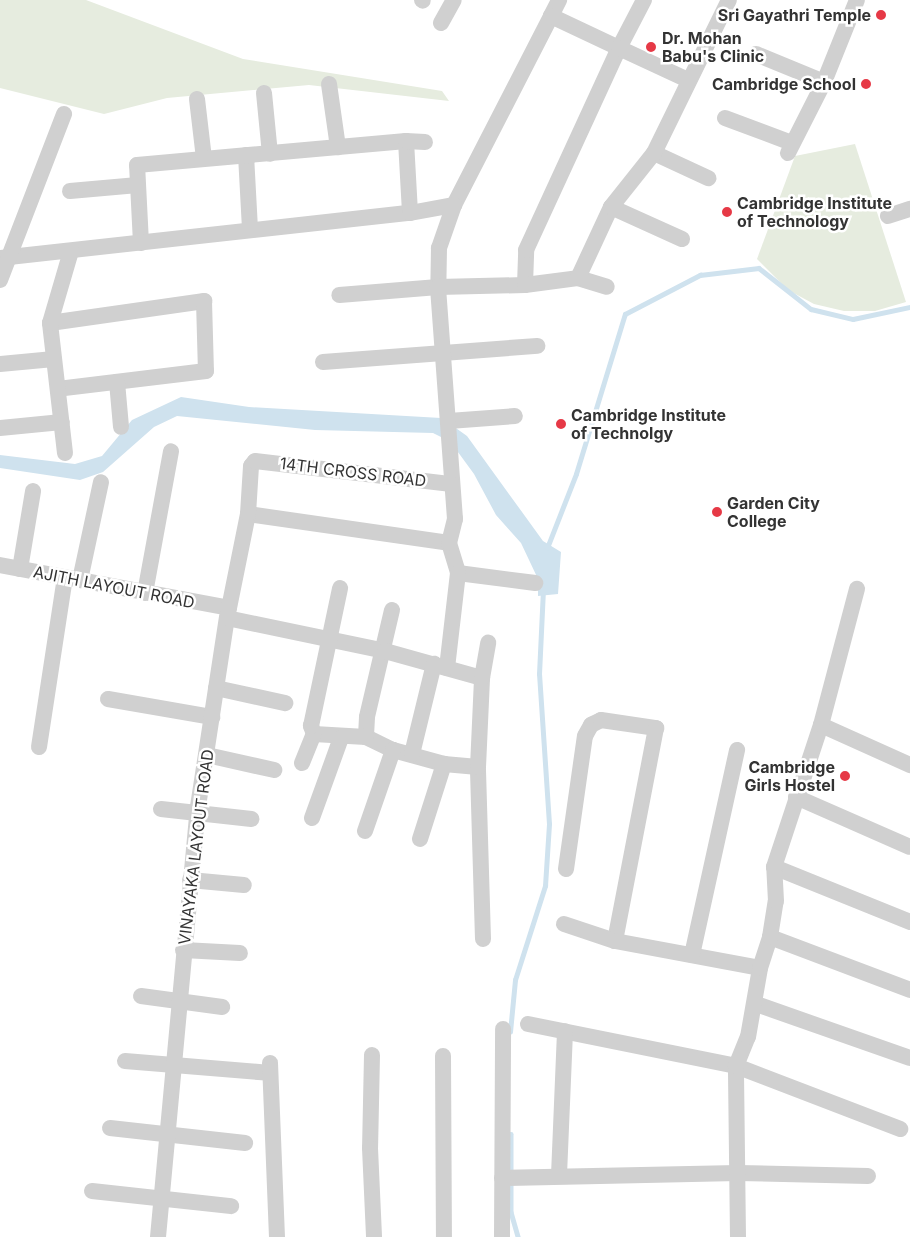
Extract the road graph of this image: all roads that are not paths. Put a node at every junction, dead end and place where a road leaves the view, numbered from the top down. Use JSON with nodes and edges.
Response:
{"nodes":[{"id":1,"x":454,"y":0,"type":"edge"},
{"id":2,"x":559,"y":0,"type":"edge"},
{"id":3,"x":644,"y":0,"type":"edge"},
{"id":4,"x":729,"y":0,"type":"edge"},
{"id":5,"x":857,"y":0,"type":"edge"},
{"id":6,"x":551,"y":16,"type":"junction"},
{"id":7,"x":441,"y":23,"type":"dead end"},
{"id":8,"x":619,"y":48,"type":"junction"},
{"id":9,"x":756,"y":54,"type":"dead end"},
{"id":10,"x":688,"y":80,"type":"junction"},
{"id":11,"x":824,"y":82,"type":"junction"},
{"id":12,"x":329,"y":84,"type":"dead end"},
{"id":13,"x":264,"y":93,"type":"dead end"},
{"id":14,"x":197,"y":99,"type":"dead end"},
{"id":15,"x":64,"y":114,"type":"dead end"},
{"id":16,"x":725,"y":118,"type":"dead end"},
{"id":17,"x":406,"y":140,"type":"junction"},
{"id":18,"x":426,"y":142,"type":"dead end"},
{"id":19,"x":338,"y":147,"type":"junction"},
{"id":20,"x":654,"y":153,"type":"junction"},
{"id":21,"x":270,"y":154,"type":"junction"},
{"id":22,"x":246,"y":155,"type":"junction"},
{"id":23,"x":204,"y":159,"type":"junction"},
{"id":24,"x":708,"y":178,"type":"dead end"},
{"id":25,"x":138,"y":185,"type":"junction"},
{"id":26,"x":70,"y":191,"type":"dead end"},
{"id":27,"x":454,"y":205,"type":"junction"},
{"id":28,"x":611,"y":207,"type":"junction"},
{"id":29,"x":910,"y":209,"type":"edge"},
{"id":30,"x":410,"y":213,"type":"junction"},
{"id":31,"x":888,"y":216,"type":"dead end"},
{"id":32,"x":250,"y":230,"type":"junction"},
{"id":33,"x":682,"y":239,"type":"dead end"},
{"id":34,"x":141,"y":242,"type":"junction"},
{"id":35,"x":71,"y":251,"type":"junction"},
{"id":36,"x":4,"y":258,"type":"edge"},
{"id":37,"x":578,"y":278,"type":"junction"},
{"id":38,"x":0,"y":280,"type":"edge"},
{"id":39,"x":525,"y":285,"type":"junction"},
{"id":40,"x":438,"y":287,"type":"junction"},
{"id":41,"x":608,"y":287,"type":"dead end"},
{"id":42,"x":339,"y":294,"type":"dead end"},
{"id":43,"x":50,"y":323,"type":"junction"},
{"id":44,"x":538,"y":346,"type":"dead end"},
{"id":45,"x":443,"y":352,"type":"junction"},
{"id":46,"x":54,"y":359,"type":"junction"},
{"id":47,"x":323,"y":362,"type":"dead end"},
{"id":48,"x":0,"y":364,"type":"edge"},
{"id":49,"x":117,"y":382,"type":"junction"},
{"id":50,"x":58,"y":389,"type":"junction"},
{"id":51,"x":515,"y":416,"type":"dead end"},
{"id":52,"x":449,"y":421,"type":"junction"},
{"id":53,"x":62,"y":422,"type":"junction"},
{"id":54,"x":121,"y":427,"type":"dead end"},
{"id":55,"x":0,"y":428,"type":"edge"},
{"id":56,"x":171,"y":451,"type":"dead end"},
{"id":57,"x":65,"y":453,"type":"dead end"},
{"id":58,"x":255,"y":461,"type":"joint"},
{"id":59,"x":101,"y":482,"type":"dead end"},
{"id":60,"x":452,"y":484,"type":"junction"},
{"id":61,"x":33,"y":491,"type":"dead end"},
{"id":62,"x":248,"y":514,"type":"junction"},
{"id":63,"x":449,"y":543,"type":"junction"},
{"id":64,"x":0,"y":565,"type":"edge"},
{"id":65,"x":20,"y":569,"type":"junction"},
{"id":66,"x":458,"y":573,"type":"junction"},
{"id":67,"x":72,"y":579,"type":"junction"},
{"id":68,"x":535,"y":584,"type":"dead end"},
{"id":69,"x":340,"y":588,"type":"dead end"},
{"id":70,"x":856,"y":588,"type":"dead end"},
{"id":71,"x":145,"y":593,"type":"junction"},
{"id":72,"x":392,"y":610,"type":"dead end"},
{"id":73,"x":228,"y":613,"type":"junction"},
{"id":74,"x":329,"y":638,"type":"junction"},
{"id":75,"x":488,"y":643,"type":"dead end"},
{"id":76,"x":385,"y":651,"type":"junction"},
{"id":77,"x":440,"y":666,"type":"junction"},
{"id":78,"x":482,"y":678,"type":"junction"},
{"id":79,"x":216,"y":688,"type":"junction"},
{"id":80,"x":108,"y":699,"type":"dead end"},
{"id":81,"x":285,"y":703,"type":"dead end"},
{"id":82,"x":212,"y":717,"type":"junction"},
{"id":83,"x":821,"y":726,"type":"junction"},
{"id":84,"x":314,"y":734,"type":"junction"},
{"id":85,"x":366,"y":737,"type":"junction"},
{"id":86,"x":341,"y":738,"type":"junction"},
{"id":87,"x":39,"y":747,"type":"dead end"},
{"id":88,"x":393,"y":750,"type":"junction"},
{"id":89,"x":737,"y":750,"type":"dead end"},
{"id":90,"x":412,"y":754,"type":"junction"},
{"id":91,"x":207,"y":755,"type":"junction"},
{"id":92,"x":302,"y":763,"type":"dead end"},
{"id":93,"x":444,"y":764,"type":"junction"},
{"id":94,"x":910,"y":765,"type":"edge"},
{"id":95,"x":478,"y":767,"type":"junction"},
{"id":96,"x":274,"y":770,"type":"dead end"},
{"id":97,"x":796,"y":797,"type":"junction"},
{"id":98,"x":161,"y":809,"type":"dead end"},
{"id":99,"x":197,"y":813,"type":"junction"},
{"id":100,"x":312,"y":818,"type":"dead end"},
{"id":101,"x":251,"y":819,"type":"dead end"},
{"id":102,"x":365,"y":831,"type":"dead end"},
{"id":103,"x":420,"y":839,"type":"dead end"},
{"id":104,"x":910,"y":847,"type":"edge"},
{"id":105,"x":774,"y":867,"type":"junction"},
{"id":106,"x":566,"y":870,"type":"dead end"},
{"id":107,"x":190,"y":880,"type":"junction"},
{"id":108,"x":244,"y":885,"type":"dead end"},
{"id":109,"x":910,"y":922,"type":"edge"},
{"id":110,"x":564,"y":924,"type":"dead end"},
{"id":111,"x":770,"y":937,"type":"junction"},
{"id":112,"x":483,"y":939,"type":"dead end"},
{"id":113,"x":615,"y":940,"type":"junction"},
{"id":114,"x":183,"y":950,"type":"junction"},
{"id":115,"x":240,"y":953,"type":"dead end"},
{"id":116,"x":692,"y":955,"type":"junction"},
{"id":117,"x":760,"y":968,"type":"junction"},
{"id":118,"x":910,"y":990,"type":"edge"},
{"id":119,"x":141,"y":996,"type":"dead end"},
{"id":120,"x":179,"y":1001,"type":"junction"},
{"id":121,"x":756,"y":1004,"type":"junction"},
{"id":122,"x":222,"y":1007,"type":"dead end"},
{"id":123,"x":528,"y":1024,"type":"dead end"},
{"id":124,"x":503,"y":1029,"type":"dead end"},
{"id":125,"x":565,"y":1031,"type":"junction"},
{"id":126,"x":372,"y":1055,"type":"dead end"},
{"id":127,"x":443,"y":1056,"type":"dead end"},
{"id":128,"x":910,"y":1058,"type":"edge"},
{"id":129,"x":125,"y":1061,"type":"dead end"},
{"id":130,"x":173,"y":1066,"type":"junction"},
{"id":131,"x":736,"y":1066,"type":"junction"},
{"id":132,"x":110,"y":1128,"type":"dead end"},
{"id":133,"x":900,"y":1129,"type":"dead end"},
{"id":134,"x":167,"y":1136,"type":"junction"},
{"id":135,"x":245,"y":1143,"type":"dead end"},
{"id":136,"x":738,"y":1173,"type":"junction"},
{"id":137,"x":559,"y":1175,"type":"junction"},
{"id":138,"x":868,"y":1176,"type":"dead end"},
{"id":139,"x":508,"y":1178,"type":"junction"},
{"id":140,"x":92,"y":1191,"type":"dead end"},
{"id":141,"x":161,"y":1199,"type":"junction"},
{"id":142,"x":231,"y":1206,"type":"dead end"},
{"id":143,"x":158,"y":1237,"type":"edge"},
{"id":144,"x":278,"y":1237,"type":"edge"},
{"id":145,"x":374,"y":1237,"type":"edge"},
{"id":146,"x":444,"y":1237,"type":"edge"},
{"id":147,"x":502,"y":1237,"type":"edge"},
{"id":148,"x":738,"y":1237,"type":"edge"}],
"edges":[{"from":1,"to":7,"type":"street"},
{"from":2,"to":6,"type":"street"},
{"from":3,"to":8,"type":"street"},
{"from":4,"to":10,"type":"street"},
{"from":5,"to":11,"type":"street"},
{"from":6,"to":8,"type":"street"},
{"from":6,"to":27,"type":"street"},
{"from":8,"to":10,"type":"street"},
{"from":8,"to":39,"type":"street"},
{"from":9,"to":11,"type":"street"},
{"from":10,"to":20,"type":"street"},
{"from":11,"to":16,"type":"street"},
{"from":12,"to":19,"type":"street"},
{"from":13,"to":21,"type":"street"},
{"from":14,"to":23,"type":"street"},
{"from":15,"to":36,"type":"street"},
{"from":17,"to":18,"type":"street"},
{"from":17,"to":19,"type":"street"},
{"from":17,"to":30,"type":"street"},
{"from":19,"to":21,"type":"street"},
{"from":20,"to":24,"type":"street"},
{"from":20,"to":28,"type":"street"},
{"from":21,"to":22,"type":"street"},
{"from":22,"to":23,"type":"street"},
{"from":22,"to":32,"type":"street"},
{"from":23,"to":25,"type":"street"},
{"from":25,"to":26,"type":"street"},
{"from":25,"to":34,"type":"street"},
{"from":27,"to":30,"type":"street"},
{"from":27,"to":40,"type":"street"},
{"from":28,"to":33,"type":"street"},
{"from":28,"to":37,"type":"street"},
{"from":29,"to":31,"type":"street"},
{"from":30,"to":32,"type":"street"},
{"from":32,"to":34,"type":"street"},
{"from":34,"to":35,"type":"street"},
{"from":35,"to":36,"type":"street"},
{"from":35,"to":43,"type":"street"},
{"from":36,"to":38,"type":"street"},
{"from":37,"to":39,"type":"street"},
{"from":37,"to":41,"type":"street"},
{"from":39,"to":40,"type":"street"},
{"from":40,"to":42,"type":"street"},
{"from":40,"to":45,"type":"street"},
{"from":43,"to":46,"type":"street"},
{"from":43,"to":49,"type":"street"},
{"from":44,"to":45,"type":"street"},
{"from":45,"to":47,"type":"street"},
{"from":45,"to":52,"type":"street"},
{"from":46,"to":48,"type":"street"},
{"from":46,"to":50,"type":"street"},
{"from":49,"to":50,"type":"street"},
{"from":49,"to":54,"type":"street"},
{"from":50,"to":53,"type":"street"},
{"from":51,"to":52,"type":"street"},
{"from":52,"to":60,"type":"street"},
{"from":53,"to":55,"type":"street"},
{"from":53,"to":57,"type":"street"},
{"from":56,"to":71,"type":"street"},
{"from":58,"to":60,"type":"street","name":"14TH CROSS ROAD"},
{"from":58,"to":62,"type":"street","name":"VINAYAKA LAYOUT ROAD"},
{"from":59,"to":67,"type":"street"},
{"from":60,"to":63,"type":"street"},
{"from":61,"to":65,"type":"street"},
{"from":62,"to":63,"type":"street"},
{"from":62,"to":73,"type":"street","name":"VINAYAKA LAYOUT ROAD"},
{"from":63,"to":66,"type":"street"},
{"from":64,"to":65,"type":"street","name":"AJITH LAYOUT ROAD"},
{"from":65,"to":67,"type":"street","name":"AJITH LAYOUT ROAD"},
{"from":66,"to":68,"type":"street"},
{"from":66,"to":77,"type":"street"},
{"from":67,"to":71,"type":"street","name":"AJITH LAYOUT ROAD"},
{"from":67,"to":87,"type":"street"},
{"from":69,"to":74,"type":"street"},
{"from":70,"to":83,"type":"street"},
{"from":71,"to":73,"type":"street","name":"AJITH LAYOUT ROAD"},
{"from":72,"to":76,"type":"street"},
{"from":73,"to":74,"type":"street","name":"AJITH LAYOUT ROAD"},
{"from":73,"to":79,"type":"street","name":"VINAYAKA LAYOUT ROAD"},
{"from":74,"to":76,"type":"street","name":"AJITH LAYOUT ROAD"},
{"from":74,"to":84,"type":"street"},
{"from":75,"to":78,"type":"street"},
{"from":76,"to":77,"type":"street","name":"AJITH LAYOUT ROAD"},
{"from":76,"to":85,"type":"street"},
{"from":77,"to":78,"type":"street","name":"AJITH LAYOUT ROAD"},
{"from":77,"to":90,"type":"street"},
{"from":78,"to":95,"type":"street"},
{"from":79,"to":81,"type":"street"},
{"from":79,"to":82,"type":"street","name":"VINAYAKA LAYOUT ROAD"},
{"from":80,"to":82,"type":"street"},
{"from":82,"to":91,"type":"street","name":"VINAYAKA LAYOUT ROAD"},
{"from":83,"to":94,"type":"street"},
{"from":83,"to":97,"type":"street"},
{"from":84,"to":86,"type":"street"},
{"from":84,"to":92,"type":"street"},
{"from":85,"to":86,"type":"street"},
{"from":85,"to":88,"type":"street"},
{"from":86,"to":100,"type":"street"},
{"from":88,"to":90,"type":"street"},
{"from":88,"to":102,"type":"street"},
{"from":89,"to":116,"type":"street"},
{"from":90,"to":93,"type":"street"},
{"from":91,"to":96,"type":"street"},
{"from":91,"to":99,"type":"street","name":"VINAYAKA LAYOUT ROAD"},
{"from":93,"to":95,"type":"street"},
{"from":93,"to":103,"type":"street"},
{"from":95,"to":112,"type":"street"},
{"from":97,"to":104,"type":"street"},
{"from":97,"to":105,"type":"street"},
{"from":98,"to":99,"type":"street"},
{"from":99,"to":101,"type":"street"},
{"from":99,"to":107,"type":"street","name":"VINAYAKA LAYOUT ROAD"},
{"from":105,"to":109,"type":"street"},
{"from":105,"to":111,"type":"street"},
{"from":106,"to":113,"type":"street"},
{"from":107,"to":108,"type":"street"},
{"from":107,"to":114,"type":"street","name":"VINAYAKA LAYOUT ROAD"},
{"from":110,"to":113,"type":"street"},
{"from":111,"to":117,"type":"street"},
{"from":111,"to":118,"type":"street"},
{"from":113,"to":116,"type":"street"},
{"from":114,"to":115,"type":"street"},
{"from":114,"to":120,"type":"street","name":"VINAYAKA LAYOUT ROAD"},
{"from":116,"to":117,"type":"street"},
{"from":117,"to":121,"type":"street"},
{"from":119,"to":120,"type":"street"},
{"from":120,"to":122,"type":"street"},
{"from":120,"to":130,"type":"street","name":"VINAYAKA LAYOUT ROAD"},
{"from":121,"to":128,"type":"street"},
{"from":121,"to":131,"type":"street"},
{"from":123,"to":125,"type":"street"},
{"from":124,"to":139,"type":"street"},
{"from":125,"to":131,"type":"street"},
{"from":125,"to":137,"type":"street"},
{"from":126,"to":145,"type":"street"},
{"from":127,"to":146,"type":"street"},
{"from":129,"to":130,"type":"street"},
{"from":130,"to":134,"type":"street","name":"VINAYAKA LAYOUT ROAD"},
{"from":130,"to":144,"type":"street"},
{"from":131,"to":133,"type":"street"},
{"from":131,"to":136,"type":"street"},
{"from":132,"to":134,"type":"street"},
{"from":134,"to":135,"type":"street"},
{"from":134,"to":141,"type":"street","name":"VINAYAKA LAYOUT ROAD"},
{"from":136,"to":137,"type":"street"},
{"from":136,"to":138,"type":"street"},
{"from":136,"to":148,"type":"street"},
{"from":137,"to":139,"type":"street"},
{"from":139,"to":147,"type":"street"},
{"from":140,"to":141,"type":"street"},
{"from":141,"to":142,"type":"street"},
{"from":141,"to":143,"type":"street","name":"VINAYAKA LAYOUT ROAD"}]}
